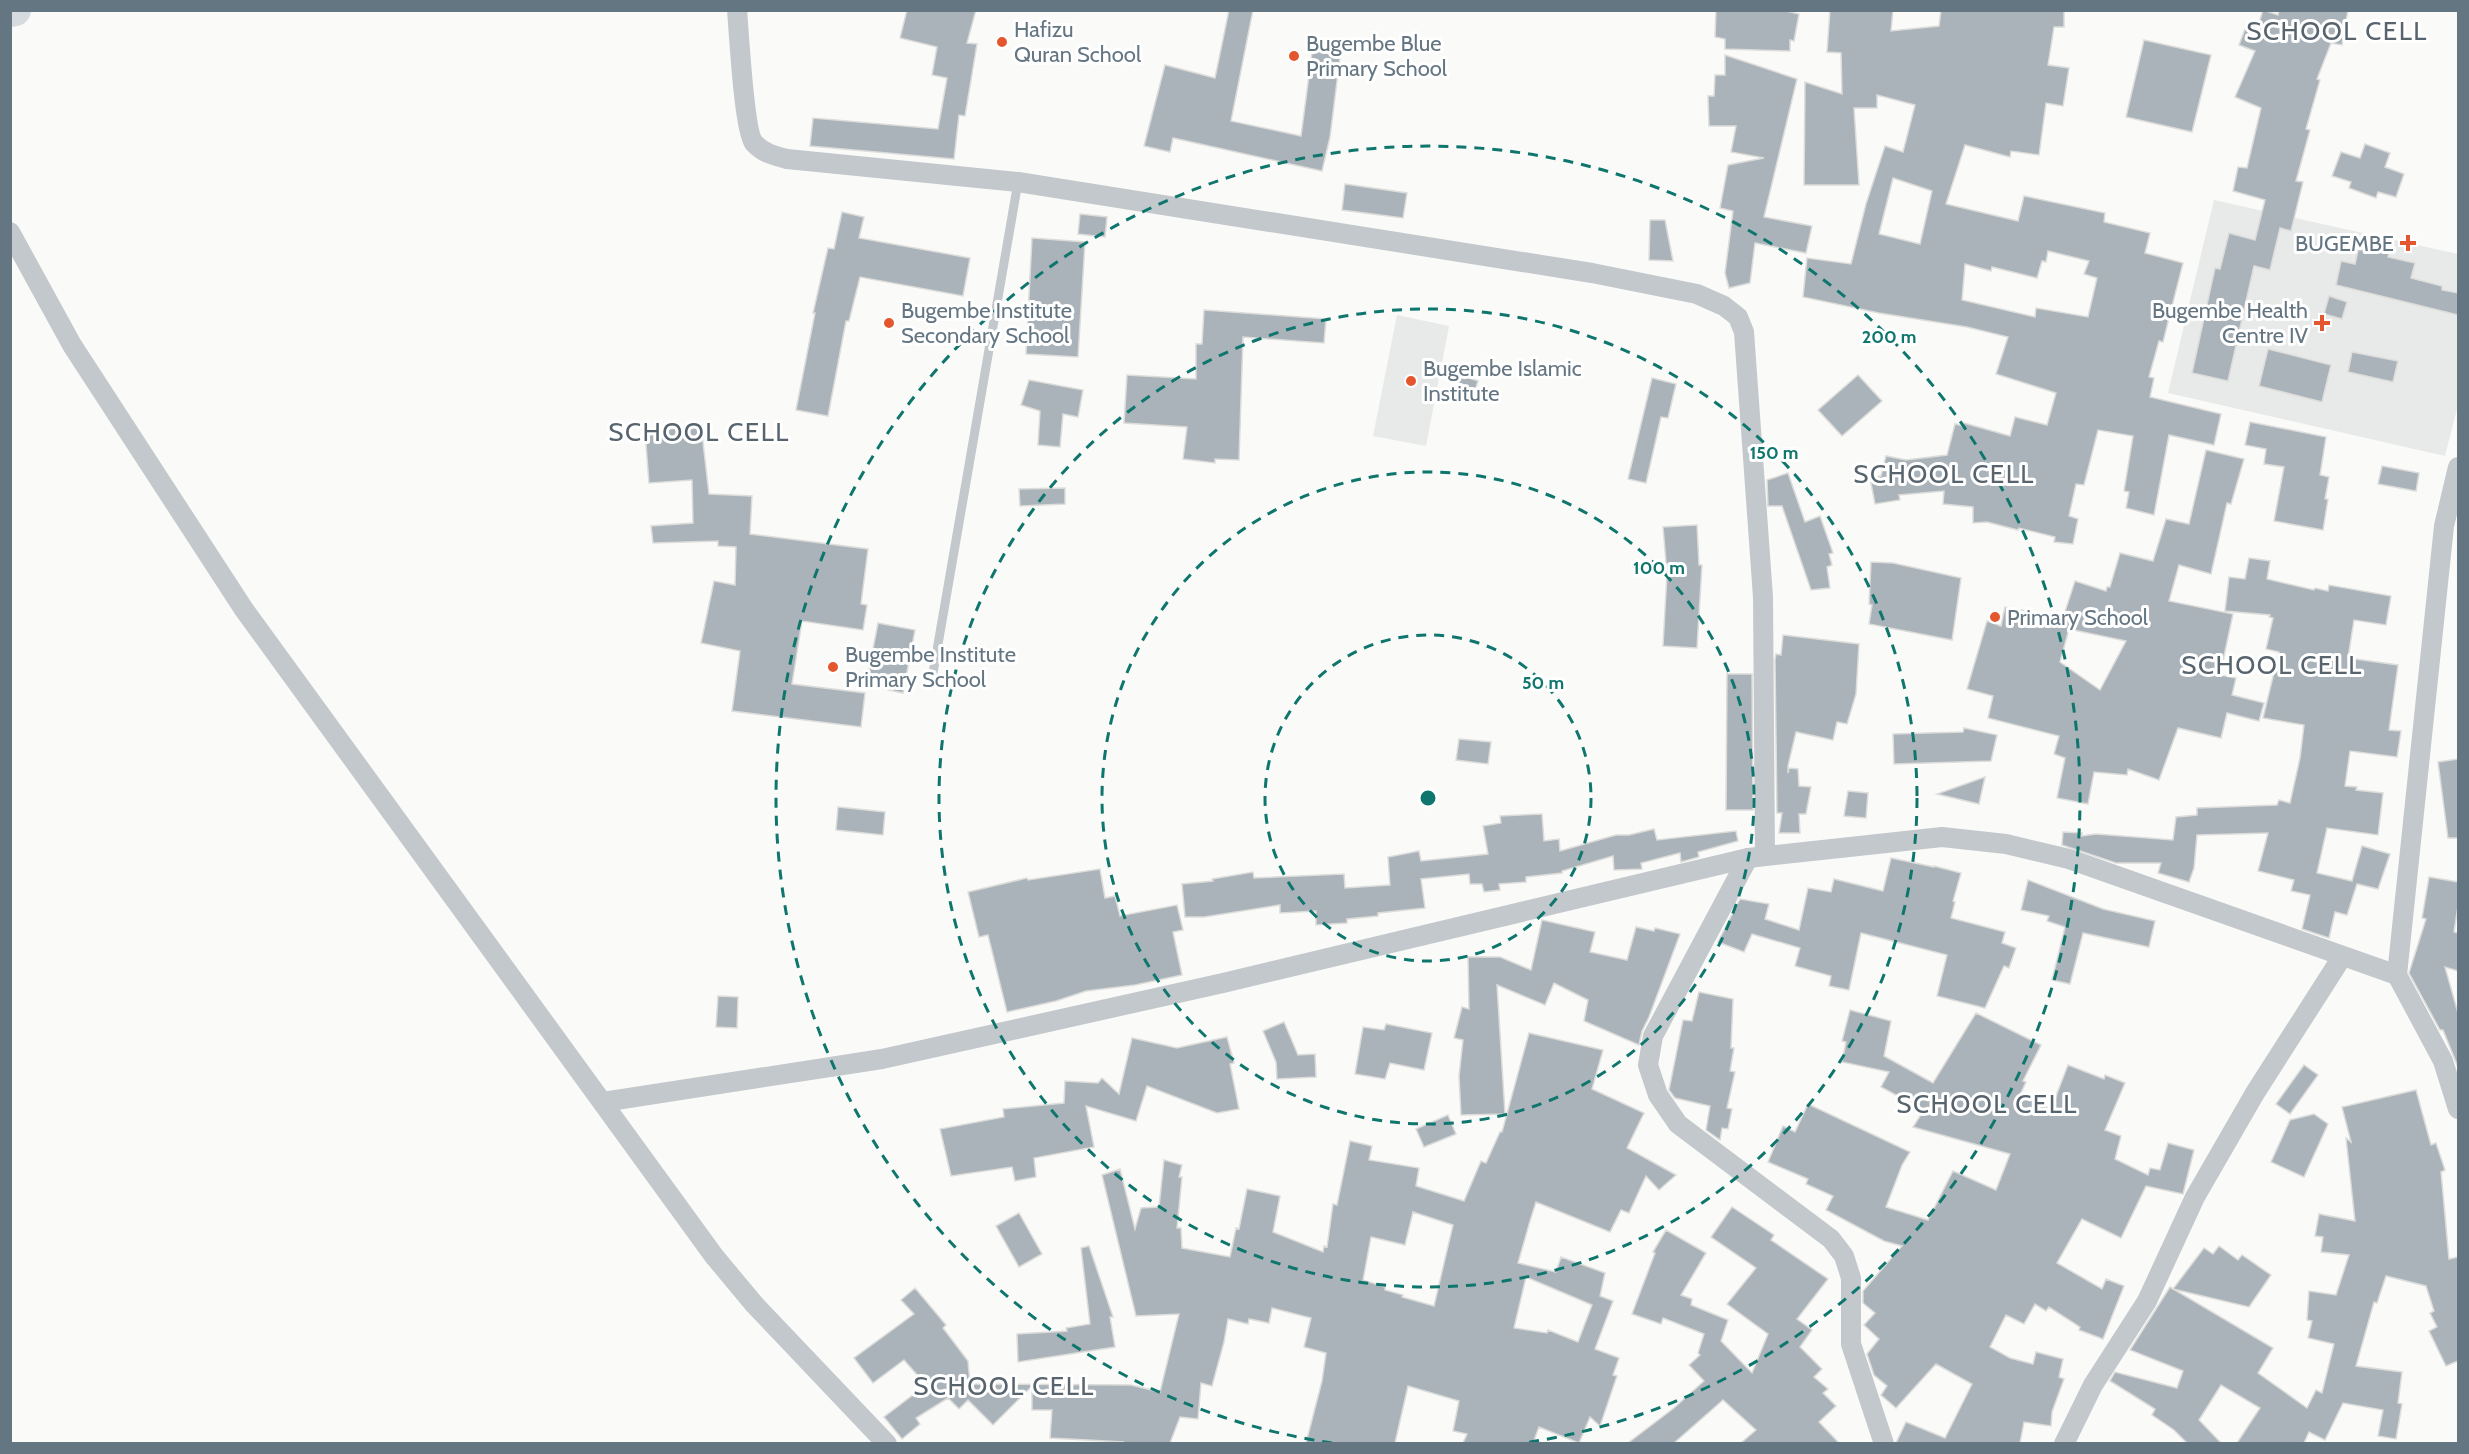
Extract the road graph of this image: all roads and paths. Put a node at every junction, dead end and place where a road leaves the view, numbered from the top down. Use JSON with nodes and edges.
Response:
{"nodes":[{"id":1,"x":15,"y":10,"type":"edge"},
{"id":2,"x":737,"y":10,"type":"edge"},
{"id":3,"x":10,"y":11,"type":"edge"},
{"id":4,"x":1018,"y":182,"type":"junction"},
{"id":5,"x":10,"y":232,"type":"edge"},
{"id":6,"x":2458,"y":467,"type":"edge"},
{"id":7,"x":932,"y":678,"type":"dead end"},
{"id":8,"x":1757,"y":857,"type":"junction"},
{"id":9,"x":2342,"y":957,"type":"junction"},
{"id":10,"x":2397,"y":975,"type":"junction"},
{"id":11,"x":603,"y":1102,"type":"junction"},
{"id":12,"x":2458,"y":1109,"type":"edge"},
{"id":13,"x":887,"y":1443,"type":"edge"},
{"id":14,"x":1884,"y":1443,"type":"edge"},
{"id":15,"x":2064,"y":1443,"type":"edge"}],
"edges":[{"from":1,"to":3,"type":"highway"},
{"from":2,"to":4,"type":"street"},
{"from":4,"to":7,"type":"lane"},
{"from":4,"to":8,"type":"street"},
{"from":5,"to":11,"type":"street"},
{"from":6,"to":10,"type":"street"},
{"from":8,"to":9,"type":"street"},
{"from":8,"to":11,"type":"street"},
{"from":8,"to":14,"type":"street"},
{"from":9,"to":10,"type":"street"},
{"from":9,"to":15,"type":"street"},
{"from":10,"to":12,"type":"street"},
{"from":11,"to":13,"type":"street"}]}
